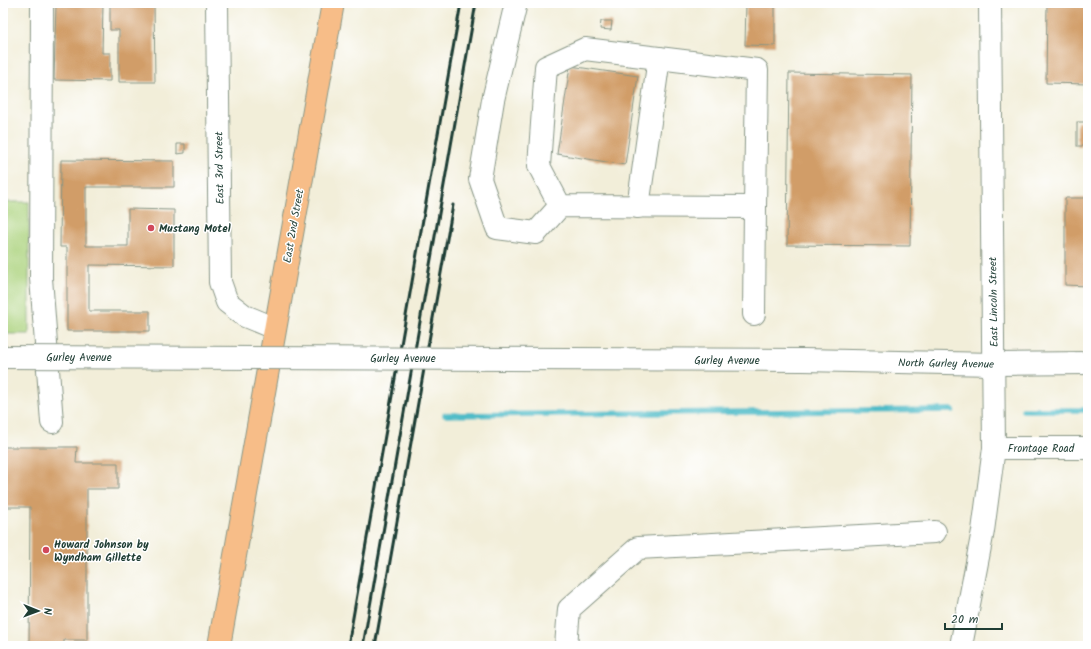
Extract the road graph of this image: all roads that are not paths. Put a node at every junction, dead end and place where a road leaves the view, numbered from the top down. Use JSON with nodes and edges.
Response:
{"nodes":[{"id":1,"x":42,"y":3,"type":"edge"},
{"id":2,"x":217,"y":3,"type":"edge"},
{"id":3,"x":333,"y":3,"type":"edge"},
{"id":4,"x":516,"y":3,"type":"edge"},
{"id":5,"x":990,"y":3,"type":"edge"},
{"id":6,"x":659,"y":58,"type":"junction"},
{"id":7,"x":560,"y":206,"type":"junction"},
{"id":8,"x":638,"y":207,"type":"junction"},
{"id":9,"x":755,"y":207,"type":"junction"},
{"id":10,"x":754,"y":314,"type":"dead end"},
{"id":11,"x":274,"y":328,"type":"junction"},
{"id":12,"x":3,"y":357,"type":"edge"},
{"id":13,"x":803,"y":360,"type":"joint"},
{"id":14,"x":1088,"y":363,"type":"edge"},
{"id":15,"x":994,"y":364,"type":"junction"},
{"id":16,"x":52,"y":422,"type":"dead end"},
{"id":17,"x":994,"y":448,"type":"junction"},
{"id":18,"x":1088,"y":448,"type":"edge"},
{"id":19,"x":935,"y":532,"type":"dead end"},
{"id":20,"x":219,"y":646,"type":"edge"},
{"id":21,"x":566,"y":646,"type":"edge"},
{"id":22,"x":961,"y":646,"type":"edge"}],
"edges":[{"from":1,"to":16,"type":"street"},
{"from":2,"to":11,"type":"street","name":"East 3rd Street"},
{"from":3,"to":11,"type":"main road","name":"East 2nd Street"},
{"from":4,"to":7,"type":"street"},
{"from":5,"to":15,"type":"street","name":"East Lincoln Street"},
{"from":6,"to":7,"type":"street"},
{"from":6,"to":8,"type":"street"},
{"from":6,"to":9,"type":"street"},
{"from":7,"to":8,"type":"street"},
{"from":8,"to":9,"type":"street"},
{"from":9,"to":10,"type":"street"},
{"from":11,"to":20,"type":"main road","name":"East 2nd Street"},
{"from":12,"to":13,"type":"street","name":"Gurley Avenue","bridge":true},
{"from":13,"to":15,"type":"street","name":"North Gurley Avenue"},
{"from":14,"to":15,"type":"street","name":"North Gurley Avenue"},
{"from":15,"to":17,"type":"street","name":"East Lincoln Street"},
{"from":17,"to":18,"type":"street","name":"Frontage Road"},
{"from":17,"to":22,"type":"street","name":"East Lincoln Street"},
{"from":19,"to":21,"type":"street"}]}
